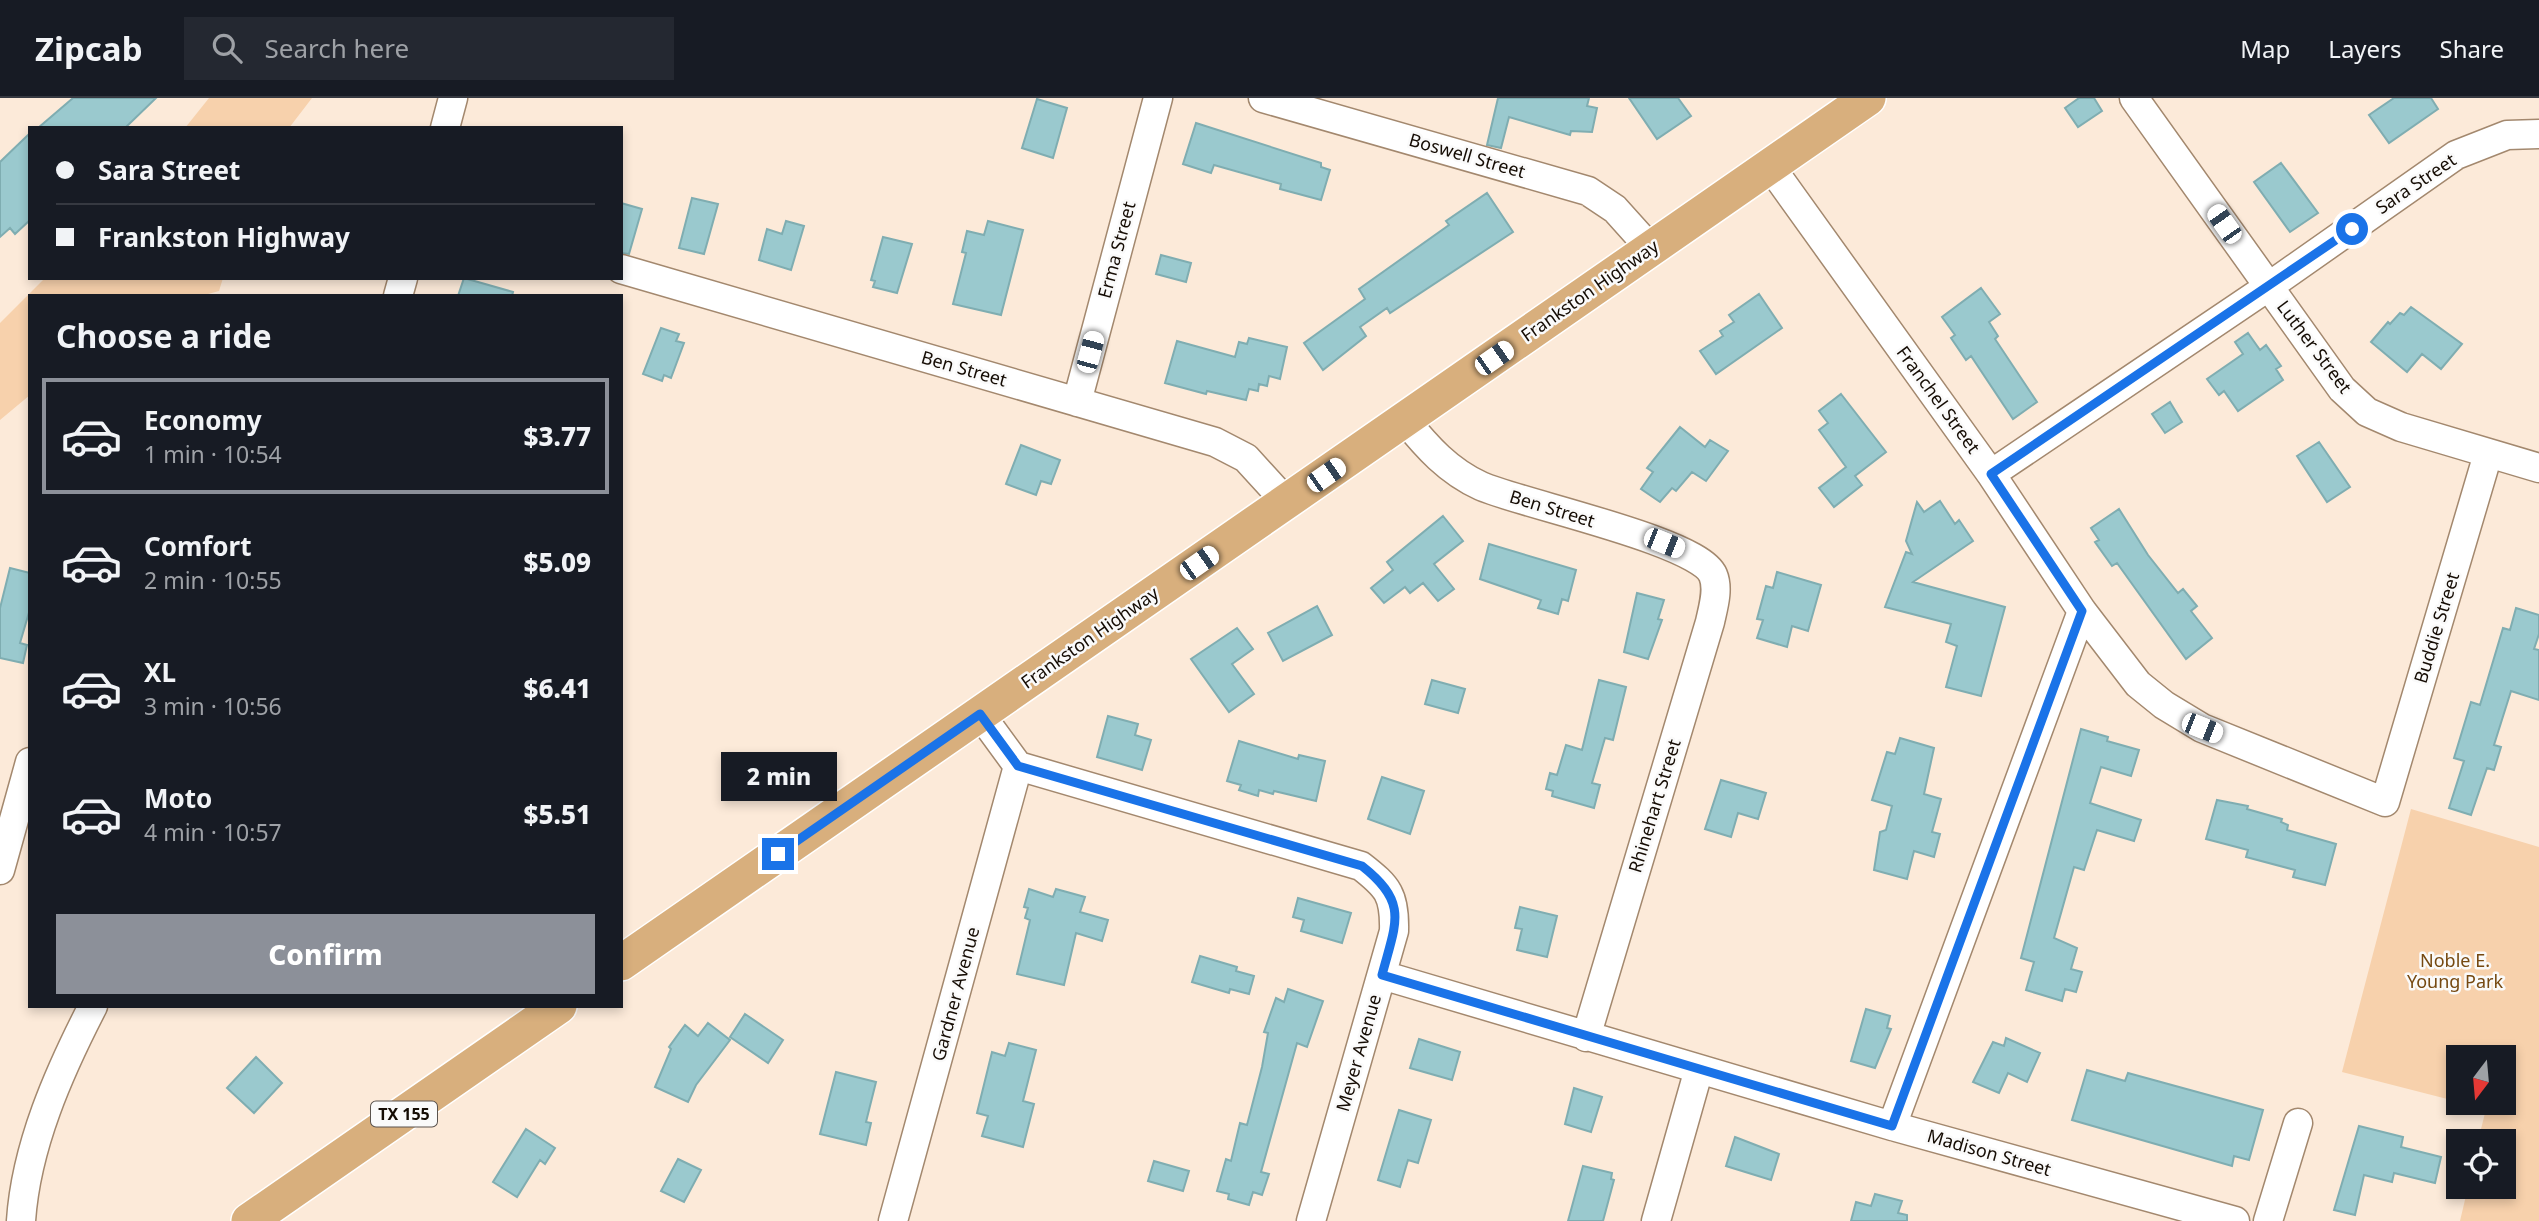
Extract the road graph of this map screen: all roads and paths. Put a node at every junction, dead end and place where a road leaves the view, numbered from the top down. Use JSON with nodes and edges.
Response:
{"nodes":[{"id":1,"x":453,"y":98,"type":"edge"},
{"id":2,"x":1158,"y":98,"type":"edge"},
{"id":3,"x":1263,"y":98,"type":"edge"},
{"id":4,"x":1868,"y":98,"type":"edge"},
{"id":5,"x":2134,"y":98,"type":"edge"},
{"id":6,"x":445,"y":126,"type":"edge"},
{"id":7,"x":2539,"y":134,"type":"edge"},
{"id":8,"x":1770,"y":166,"type":"junction"},
{"id":9,"x":1651,"y":249,"type":"junction"},
{"id":10,"x":623,"y":270,"type":"edge"},
{"id":11,"x":2268,"y":287,"type":"junction"},
{"id":12,"x":1077,"y":402,"type":"junction"},
{"id":13,"x":1405,"y":420,"type":"junction"},
{"id":14,"x":2488,"y":454,"type":"junction"},
{"id":15,"x":2539,"y":468,"type":"edge"},
{"id":16,"x":1991,"y":474,"type":"junction"},
{"id":17,"x":1287,"y":503,"type":"junction"},
{"id":18,"x":1713,"y":575,"type":"joint"},
{"id":19,"x":2082,"y":611,"type":"junction"},
{"id":20,"x":980,"y":714,"type":"junction"},
{"id":21,"x":1018,"y":766,"type":"junction"},
{"id":22,"x":27,"y":779,"type":"edge"},
{"id":23,"x":2385,"y":802,"type":"joint"},
{"id":24,"x":0,"y":870,"type":"edge"},
{"id":25,"x":623,"y":962,"type":"edge"},
{"id":26,"x":1382,"y":975,"type":"junction"},
{"id":27,"x":92,"y":1008,"type":"edge"},
{"id":28,"x":556,"y":1008,"type":"edge"},
{"id":29,"x":1586,"y":1037,"type":"junction"},
{"id":30,"x":1699,"y":1069,"type":"junction"},
{"id":31,"x":2298,"y":1123,"type":"dead end"},
{"id":32,"x":1892,"y":1126,"type":"junction"},
{"id":33,"x":21,"y":1221,"type":"edge"},
{"id":34,"x":249,"y":1221,"type":"edge"},
{"id":35,"x":894,"y":1221,"type":"edge"},
{"id":36,"x":1311,"y":1221,"type":"edge"},
{"id":37,"x":1656,"y":1221,"type":"edge"},
{"id":38,"x":2235,"y":1221,"type":"edge"},
{"id":39,"x":2268,"y":1221,"type":"edge"}],
"edges":[{"from":1,"to":6,"type":"street"},
{"from":2,"to":12,"type":"street","name":"Erma Street"},
{"from":3,"to":9,"type":"street","name":"Boswell Street"},
{"from":4,"to":8,"type":"main road","name":"Frankston Highway"},
{"from":5,"to":11,"type":"street","name":"Luther Street"},
{"from":7,"to":11,"type":"street","name":"Sara Street"},
{"from":8,"to":9,"type":"main road","name":"Frankston Highway"},
{"from":8,"to":16,"type":"street","name":"Franchel Street"},
{"from":9,"to":13,"type":"main road","name":"Frankston Highway"},
{"from":10,"to":12,"type":"street","name":"Ben Street"},
{"from":11,"to":14,"type":"street","name":"Luther Street"},
{"from":11,"to":16,"type":"street","name":"Sara Street"},
{"from":12,"to":17,"type":"street","name":"Ben Street"},
{"from":13,"to":17,"type":"main road","name":"Frankston Highway"},
{"from":13,"to":18,"type":"street","name":"Ben Street"},
{"from":14,"to":15,"type":"street","name":"Luther Street"},
{"from":14,"to":23,"type":"street","name":"Buddie Street"},
{"from":16,"to":19,"type":"street","name":"Franchel Street"},
{"from":17,"to":20,"type":"main road","name":"Frankston Highway"},
{"from":18,"to":29,"type":"street","name":"Rhinehart Street"},
{"from":19,"to":23,"type":"street","name":"Franchel Street"},
{"from":19,"to":32,"type":"street"},
{"from":20,"to":21,"type":"street"},
{"from":20,"to":25,"type":"main road","name":"Frankston Highway"},
{"from":21,"to":26,"type":"street","name":"Meyer Avenue"},
{"from":21,"to":35,"type":"street","name":"Gardner Avenue"},
{"from":22,"to":24,"type":"street"},
{"from":26,"to":29,"type":"street","name":"Madison Street"},
{"from":26,"to":36,"type":"street","name":"Meyer Avenue"},
{"from":27,"to":33,"type":"street"},
{"from":28,"to":34,"type":"main road","number":"TX 155"},
{"from":29,"to":30,"type":"street","name":"Madison Street"},
{"from":30,"to":32,"type":"street","name":"Madison Street"},
{"from":30,"to":37,"type":"street"},
{"from":31,"to":39,"type":"street"},
{"from":32,"to":38,"type":"street","name":"Madison Street"}]}
